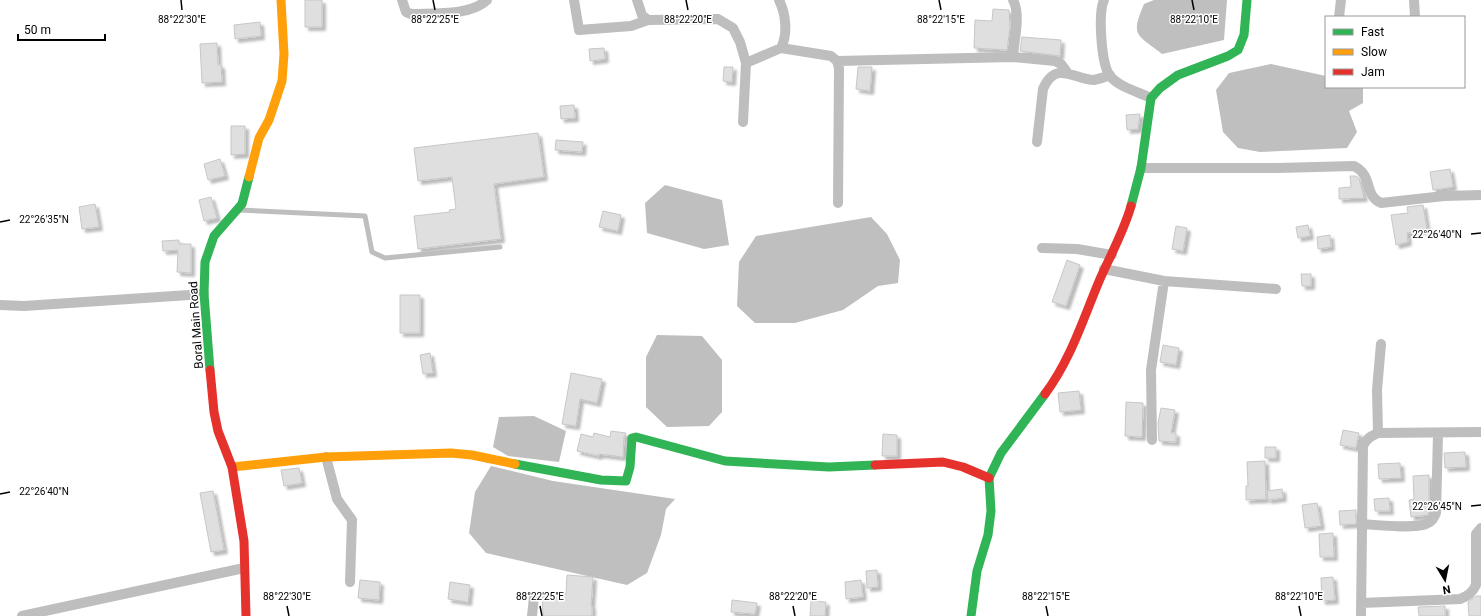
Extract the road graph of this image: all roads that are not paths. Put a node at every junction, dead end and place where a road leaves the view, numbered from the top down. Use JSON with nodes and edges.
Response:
{"nodes":[{"id":1,"x":281,"y":0,"type":"edge"},
{"id":2,"x":402,"y":0,"type":"edge"},
{"id":3,"x":487,"y":0,"type":"edge"},
{"id":4,"x":574,"y":0,"type":"edge"},
{"id":5,"x":637,"y":0,"type":"edge"},
{"id":6,"x":779,"y":0,"type":"edge"},
{"id":7,"x":1013,"y":0,"type":"edge"},
{"id":8,"x":1104,"y":0,"type":"edge"},
{"id":9,"x":1247,"y":0,"type":"edge"},
{"id":10,"x":1340,"y":0,"type":"edge"},
{"id":11,"x":1414,"y":0,"type":"edge"},
{"id":12,"x":1339,"y":16,"type":"edge"},
{"id":13,"x":1415,"y":16,"type":"edge"},
{"id":14,"x":648,"y":20,"type":"junction"},
{"id":15,"x":781,"y":48,"type":"junction"},
{"id":16,"x":1013,"y":57,"type":"junction"},
{"id":17,"x":837,"y":61,"type":"junction"},
{"id":18,"x":746,"y":63,"type":"junction"},
{"id":19,"x":1067,"y":72,"type":"junction"},
{"id":20,"x":1110,"y":75,"type":"junction"},
{"id":21,"x":1151,"y":98,"type":"junction"},
{"id":22,"x":743,"y":122,"type":"dead end"},
{"id":23,"x":1037,"y":142,"type":"dead end"},
{"id":24,"x":1141,"y":168,"type":"junction"},
{"id":25,"x":1481,"y":195,"type":"edge"},
{"id":26,"x":838,"y":203,"type":"dead end"},
{"id":27,"x":238,"y":210,"type":"junction"},
{"id":28,"x":500,"y":247,"type":"dead end"},
{"id":29,"x":1042,"y":248,"type":"dead end"},
{"id":30,"x":1112,"y":255,"type":"junction"},
{"id":31,"x":1104,"y":270,"type":"junction"},
{"id":32,"x":1164,"y":281,"type":"junction"},
{"id":33,"x":1276,"y":288,"type":"dead end"},
{"id":34,"x":204,"y":294,"type":"junction"},
{"id":35,"x":0,"y":305,"type":"edge"},
{"id":36,"x":1381,"y":344,"type":"dead end"},
{"id":37,"x":1481,"y":432,"type":"edge"},
{"id":38,"x":1378,"y":433,"type":"junction"},
{"id":39,"x":1438,"y":434,"type":"junction"},
{"id":40,"x":1152,"y":440,"type":"dead end"},
{"id":41,"x":326,"y":457,"type":"junction"},
{"id":42,"x":232,"y":467,"type":"junction"},
{"id":43,"x":989,"y":478,"type":"junction"},
{"id":44,"x":1362,"y":524,"type":"junction"},
{"id":45,"x":1481,"y":528,"type":"edge"},
{"id":46,"x":244,"y":568,"type":"junction"},
{"id":47,"x":350,"y":582,"type":"dead end"},
{"id":48,"x":534,"y":597,"type":"dead end"},
{"id":49,"x":1361,"y":603,"type":"junction"},
{"id":50,"x":22,"y":616,"type":"edge"},
{"id":51,"x":246,"y":616,"type":"edge"},
{"id":52,"x":532,"y":616,"type":"edge"},
{"id":53,"x":971,"y":616,"type":"edge"},
{"id":54,"x":1361,"y":616,"type":"edge"}],
"edges":[{"from":1,"to":27,"type":"street","name":"Boral Main Road"},
{"from":2,"to":3,"type":"street"},
{"from":4,"to":14,"type":"street"},
{"from":5,"to":14,"type":"street"},
{"from":6,"to":15,"type":"street"},
{"from":7,"to":16,"type":"street"},
{"from":8,"to":20,"type":"street"},
{"from":9,"to":21,"type":"street"},
{"from":10,"to":12,"type":"street"},
{"from":11,"to":13,"type":"street"},
{"from":14,"to":18,"type":"street"},
{"from":15,"to":17,"type":"street"},
{"from":15,"to":18,"type":"street"},
{"from":16,"to":17,"type":"street"},
{"from":16,"to":19,"type":"street"},
{"from":17,"to":26,"type":"street"},
{"from":18,"to":22,"type":"street"},
{"from":19,"to":20,"type":"street"},
{"from":19,"to":23,"type":"street"},
{"from":20,"to":21,"type":"street"},
{"from":21,"to":24,"type":"street"},
{"from":24,"to":25,"type":"street"},
{"from":24,"to":30,"type":"street"},
{"from":27,"to":28,"type":"lane"},
{"from":27,"to":34,"type":"street","name":"Boral Main Road"},
{"from":29,"to":30,"type":"street"},
{"from":30,"to":31,"type":"street"},
{"from":31,"to":32,"type":"street"},
{"from":31,"to":43,"type":"street"},
{"from":32,"to":33,"type":"street"},
{"from":32,"to":40,"type":"street"},
{"from":34,"to":35,"type":"street"},
{"from":34,"to":42,"type":"street","name":"Boral Main Road"},
{"from":36,"to":38,"type":"street"},
{"from":37,"to":39,"type":"street"},
{"from":38,"to":39,"type":"street"},
{"from":38,"to":44,"type":"street"},
{"from":39,"to":44,"type":"street"},
{"from":41,"to":42,"type":"street"},
{"from":41,"to":43,"type":"street"},
{"from":41,"to":47,"type":"street"},
{"from":42,"to":46,"type":"street","name":"Boral Main Road"},
{"from":43,"to":53,"type":"street"},
{"from":44,"to":49,"type":"street"},
{"from":45,"to":49,"type":"street"},
{"from":46,"to":50,"type":"street"},
{"from":46,"to":51,"type":"street","name":"Boral Main Road"},
{"from":48,"to":52,"type":"street"},
{"from":49,"to":54,"type":"street"}]}
